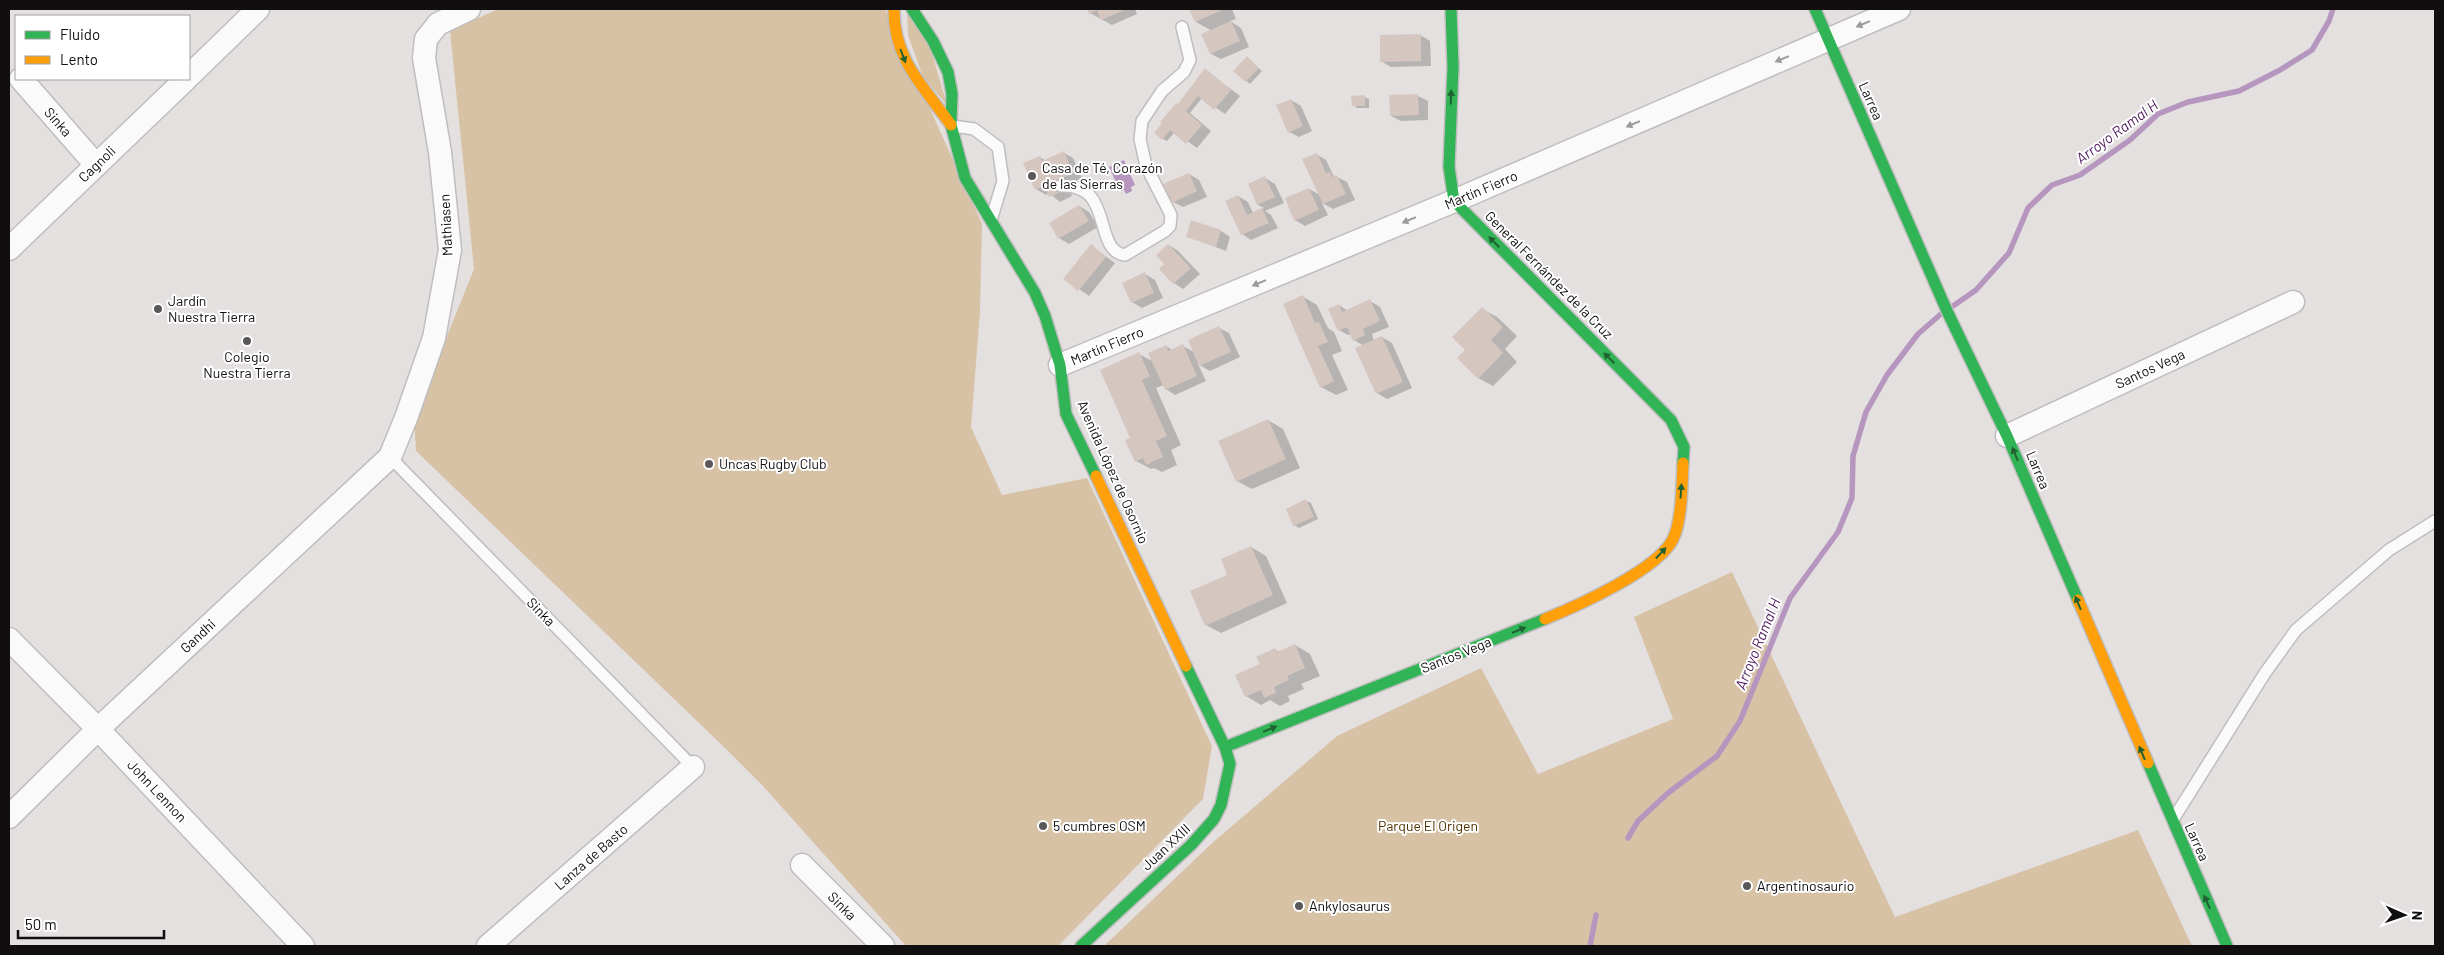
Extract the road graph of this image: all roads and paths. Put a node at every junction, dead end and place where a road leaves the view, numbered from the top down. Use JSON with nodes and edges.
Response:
{"nodes":[{"id":1,"x":258,"y":9,"type":"edge"},
{"id":2,"x":469,"y":9,"type":"edge"},
{"id":3,"x":894,"y":9,"type":"edge"},
{"id":4,"x":912,"y":9,"type":"edge"},
{"id":5,"x":1451,"y":9,"type":"edge"},
{"id":6,"x":1814,"y":9,"type":"edge"},
{"id":7,"x":1899,"y":9,"type":"edge"},
{"id":8,"x":1182,"y":27,"type":"dead end"},
{"id":9,"x":1827,"y":40,"type":"junction"},
{"id":10,"x":190,"y":75,"type":"edge"},
{"id":11,"x":20,"y":80,"type":"edge"},
{"id":12,"x":185,"y":80,"type":"edge"},
{"id":13,"x":951,"y":126,"type":"junction"},
{"id":14,"x":96,"y":165,"type":"junction"},
{"id":15,"x":1062,"y":186,"type":"dead end"},
{"id":16,"x":1454,"y":201,"type":"junction"},
{"id":17,"x":990,"y":221,"type":"junction"},
{"id":18,"x":9,"y":249,"type":"edge"},
{"id":19,"x":2293,"y":302,"type":"dead end"},
{"id":20,"x":1060,"y":365,"type":"junction"},
{"id":21,"x":2007,"y":436,"type":"junction"},
{"id":22,"x":390,"y":457,"type":"junction"},
{"id":23,"x":2435,"y":521,"type":"edge"},
{"id":24,"x":1673,"y":539,"type":"joint"},
{"id":25,"x":9,"y":638,"type":"edge"},
{"id":26,"x":98,"y":729,"type":"junction"},
{"id":27,"x":1225,"y":747,"type":"junction"},
{"id":28,"x":693,"y":767,"type":"joint"},
{"id":29,"x":9,"y":817,"type":"edge"},
{"id":30,"x":2172,"y":822,"type":"junction"},
{"id":31,"x":802,"y":865,"type":"dead end"},
{"id":32,"x":303,"y":946,"type":"edge"},
{"id":33,"x":488,"y":946,"type":"edge"},
{"id":34,"x":883,"y":946,"type":"edge"},
{"id":35,"x":1080,"y":946,"type":"edge"},
{"id":36,"x":2227,"y":946,"type":"edge"}],
"edges":[{"from":1,"to":10,"type":"street"},
{"from":2,"to":22,"type":"street","name":"Mathiasen"},
{"from":3,"to":13,"type":"street","name":"Avenida López de Osornio","one_way":true},
{"from":4,"to":13,"type":"street","name":"Avenida López de Osornio"},
{"from":16,"to":5,"type":"street","one_way":true},
{"from":6,"to":9,"type":"street","name":"Larrea"},
{"from":7,"to":9,"type":"street","name":"Martín Fierro","one_way":true},
{"from":8,"to":15,"type":"lane"},
{"from":9,"to":16,"type":"street","name":"Martín Fierro","one_way":true},
{"from":9,"to":21,"type":"street","name":"Larrea"},
{"from":11,"to":14,"type":"street","name":"Sinka"},
{"from":12,"to":14,"type":"street","name":"Cagnoli"},
{"from":13,"to":17,"type":"street","name":"Avenida López de Osornio"},
{"from":13,"to":17,"type":"lane"},
{"from":14,"to":18,"type":"street","name":"Cagnoli"},
{"from":16,"to":20,"type":"street","name":"Martín Fierro","one_way":true},
{"from":24,"to":16,"type":"street","name":"General Fernández de la Cruz","one_way":true},
{"from":17,"to":20,"type":"street","name":"Avenida López de Osornio"},
{"from":19,"to":21,"type":"street","name":"Santos Vega"},
{"from":20,"to":27,"type":"street","name":"Avenida López de Osornio"},
{"from":30,"to":21,"type":"street","name":"Larrea","one_way":true},
{"from":22,"to":26,"type":"street","name":"Gandhi"},
{"from":22,"to":28,"type":"lane","name":"Sinka"},
{"from":23,"to":30,"type":"lane"},
{"from":27,"to":24,"type":"street","name":"Santos Vega","one_way":true},
{"from":25,"to":26,"type":"street","name":"John Lennon"},
{"from":26,"to":29,"type":"street","name":"Gandhi"},
{"from":26,"to":32,"type":"street","name":"John Lennon"},
{"from":27,"to":35,"type":"street","name":"Juan XXIII"},
{"from":28,"to":33,"type":"street","name":"Lanza de Basto"},
{"from":36,"to":30,"type":"street","name":"Larrea","one_way":true},
{"from":31,"to":34,"type":"street","name":"Sinka"}]}
